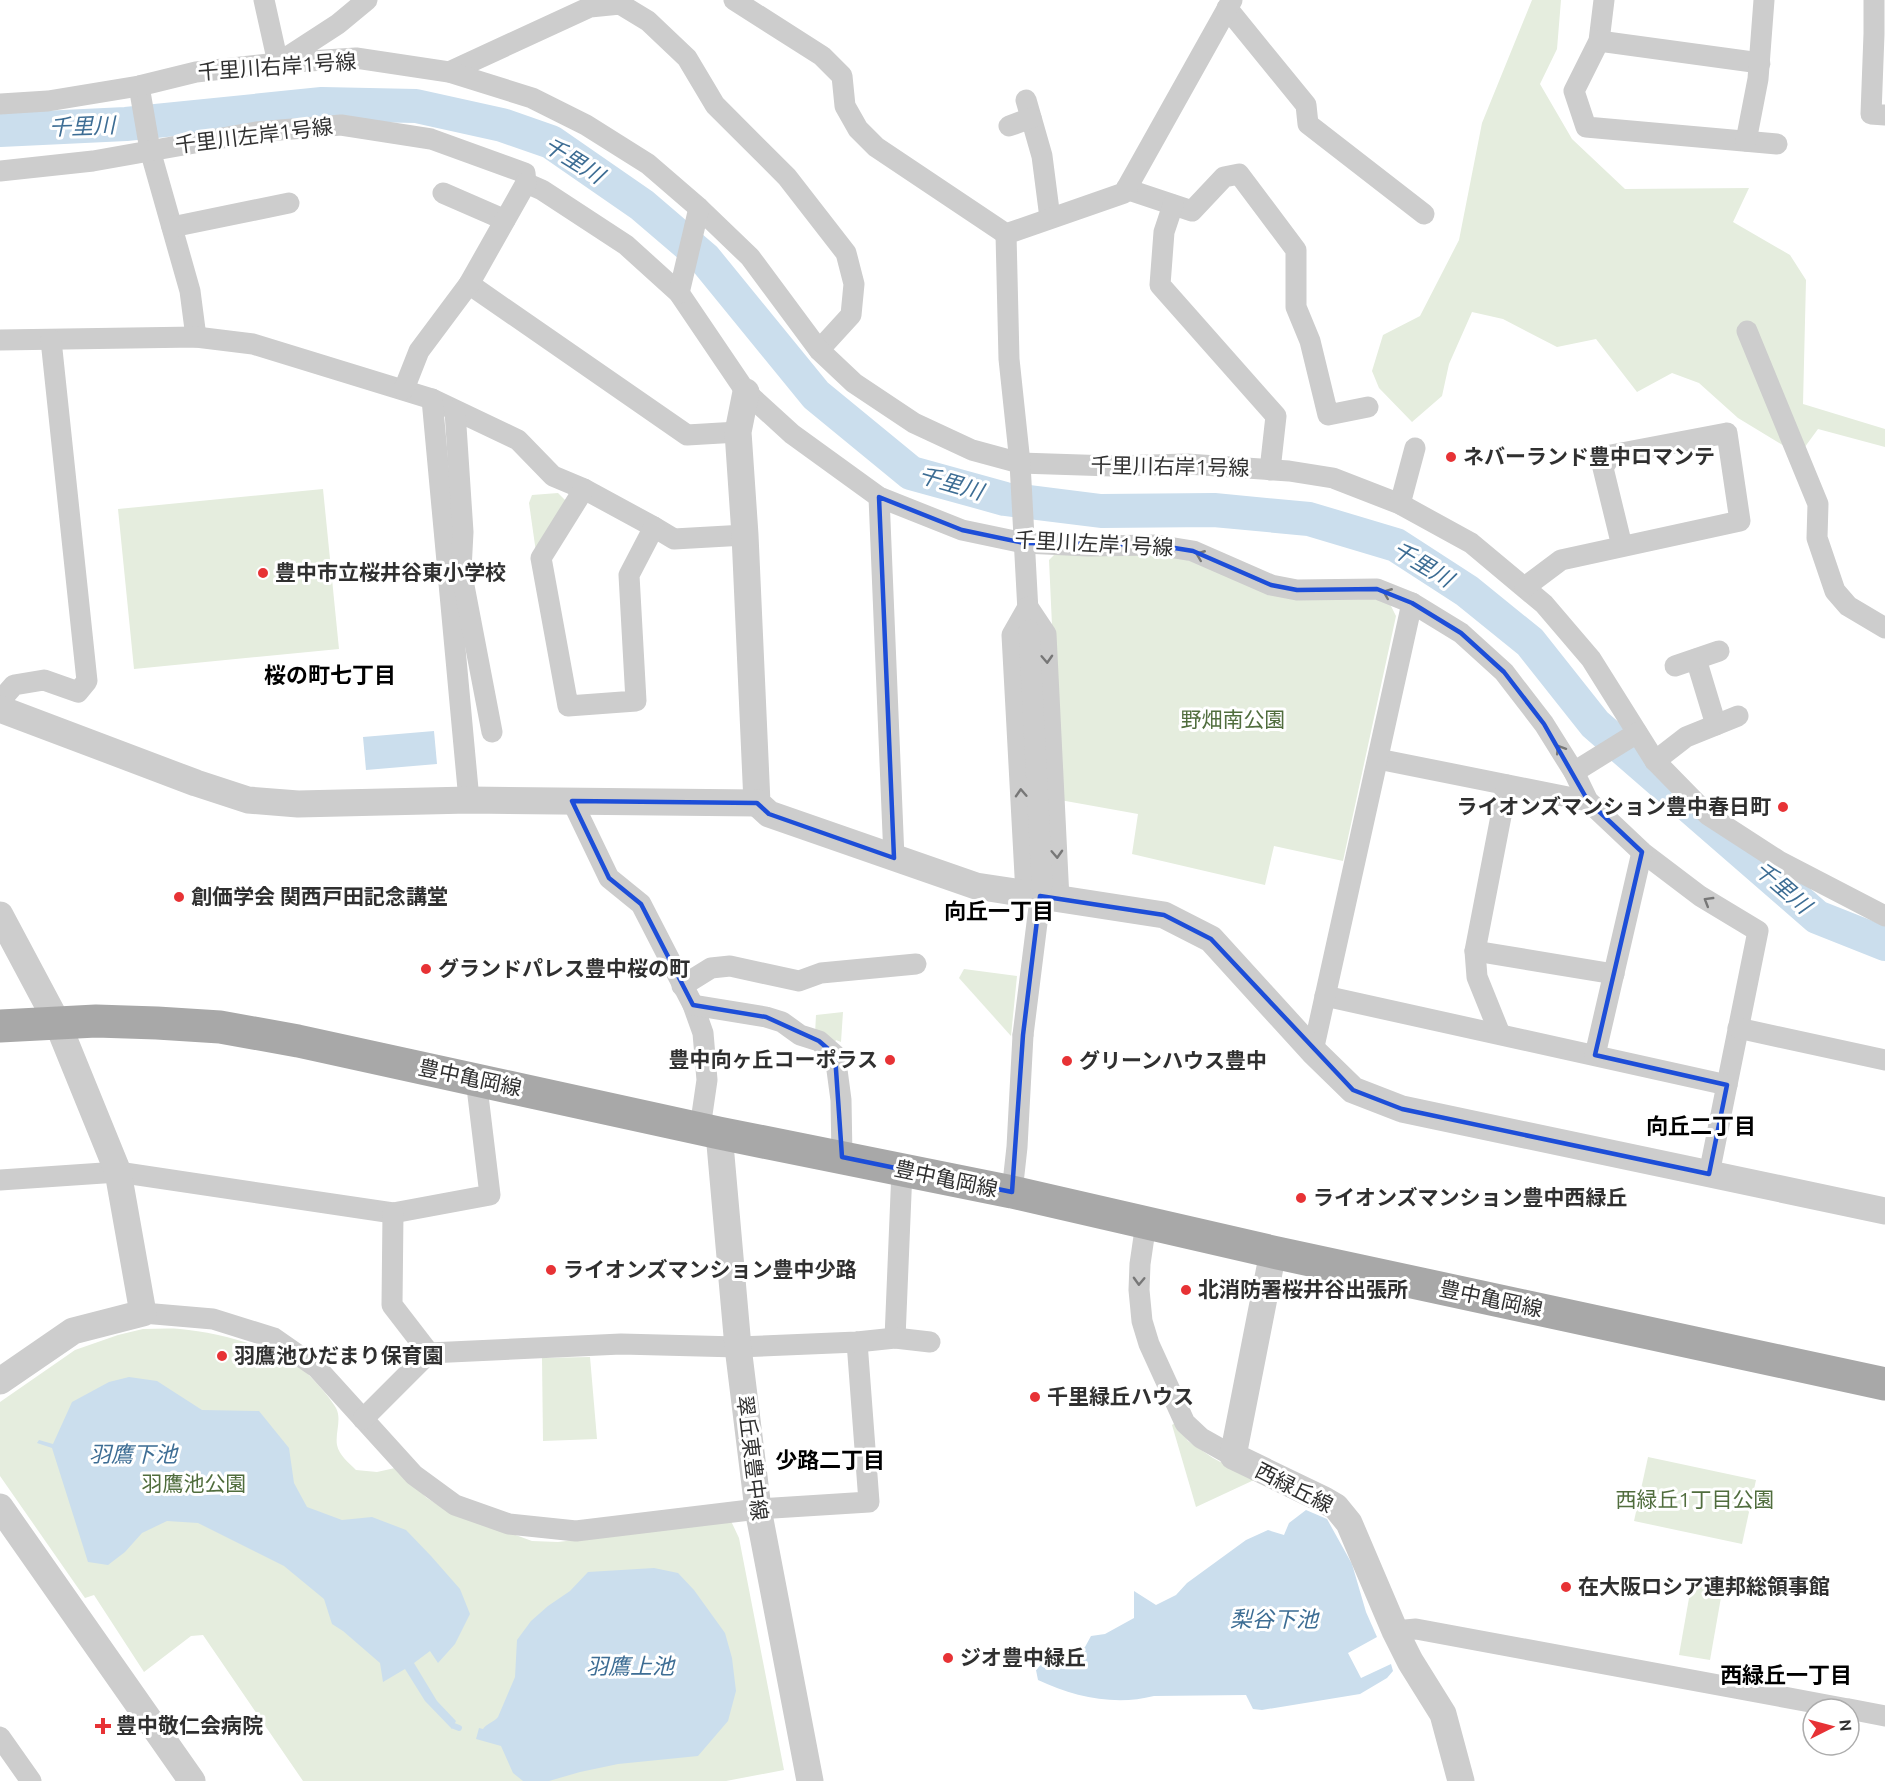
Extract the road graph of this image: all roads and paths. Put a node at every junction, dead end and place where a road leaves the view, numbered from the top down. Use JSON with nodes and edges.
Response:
{"nodes":[{"id":1,"x":264,"y":0,"type":"edge"},
{"id":2,"x":367,"y":0,"type":"edge"},
{"id":3,"x":734,"y":0,"type":"edge"},
{"id":4,"x":1604,"y":0,"type":"edge"},
{"id":5,"x":1764,"y":0,"type":"edge"},
{"id":6,"x":1874,"y":0,"type":"edge"},
{"id":7,"x":1229,"y":4,"type":"edge"},
{"id":8,"x":1599,"y":41,"type":"junction"},
{"id":9,"x":278,"y":63,"type":"junction"},
{"id":10,"x":1760,"y":63,"type":"junction"},
{"id":11,"x":449,"y":72,"type":"junction"},
{"id":12,"x":139,"y":86,"type":"junction"},
{"id":13,"x":0,"y":104,"type":"edge"},
{"id":14,"x":1885,"y":115,"type":"edge"},
{"id":15,"x":1009,"y":126,"type":"dead end"},
{"id":16,"x":1746,"y":141,"type":"junction"},
{"id":17,"x":1777,"y":144,"type":"dead end"},
{"id":18,"x":150,"y":150,"type":"junction"},
{"id":19,"x":0,"y":171,"type":"edge"},
{"id":20,"x":526,"y":183,"type":"junction"},
{"id":21,"x":1126,"y":189,"type":"junction"},
{"id":22,"x":443,"y":193,"type":"dead end"},
{"id":23,"x":289,"y":203,"type":"dead end"},
{"id":24,"x":1173,"y":205,"type":"junction"},
{"id":25,"x":699,"y":208,"type":"junction"},
{"id":26,"x":1425,"y":214,"type":"dead end"},
{"id":27,"x":1050,"y":218,"type":"junction"},
{"id":28,"x":505,"y":220,"type":"junction"},
{"id":29,"x":172,"y":226,"type":"junction"},
{"id":30,"x":1006,"y":234,"type":"junction"},
{"id":31,"x":468,"y":284,"type":"junction"},
{"id":32,"x":679,"y":293,"type":"junction"},
{"id":33,"x":1747,"y":331,"type":"dead end"},
{"id":34,"x":196,"y":337,"type":"junction"},
{"id":35,"x":0,"y":340,"type":"edge"},
{"id":36,"x":51,"y":340,"type":"junction"},
{"id":37,"x":819,"y":350,"type":"junction"},
{"id":38,"x":404,"y":389,"type":"junction"},
{"id":39,"x":746,"y":392,"type":"junction"},
{"id":40,"x":432,"y":399,"type":"junction"},
{"id":41,"x":1368,"y":406,"type":"dead end"},
{"id":42,"x":455,"y":411,"type":"junction"},
{"id":43,"x":738,"y":432,"type":"junction"},
{"id":44,"x":1415,"y":448,"type":"dead end"},
{"id":45,"x":1020,"y":466,"type":"junction"},
{"id":46,"x":1270,"y":470,"type":"junction"},
{"id":47,"x":584,"y":489,"type":"junction"},
{"id":48,"x":879,"y":496,"type":"junction"},
{"id":49,"x":1400,"y":504,"type":"junction"},
{"id":50,"x":654,"y":526,"type":"junction"},
{"id":51,"x":745,"y":535,"type":"junction"},
{"id":52,"x":1024,"y":538,"type":"junction"},
{"id":53,"x":1622,"y":546,"type":"junction"},
{"id":54,"x":1525,"y":586,"type":"junction"},
{"id":55,"x":1412,"y":603,"type":"junction"},
{"id":56,"x":1028,"y":606,"type":"junction"},
{"id":57,"x":1885,"y":628,"type":"edge"},
{"id":58,"x":1719,"y":651,"type":"dead end"},
{"id":59,"x":1696,"y":659,"type":"junction"},
{"id":60,"x":1675,"y":666,"type":"dead end"},
{"id":61,"x":0,"y":701,"type":"edge"},
{"id":62,"x":0,"y":709,"type":"edge"},
{"id":63,"x":1738,"y":716,"type":"dead end"},
{"id":64,"x":1716,"y":725,"type":"junction"},
{"id":65,"x":492,"y":732,"type":"dead end"},
{"id":66,"x":1637,"y":733,"type":"junction"},
{"id":67,"x":1378,"y":759,"type":"junction"},
{"id":68,"x":1655,"y":761,"type":"junction"},
{"id":69,"x":1574,"y":772,"type":"junction"},
{"id":70,"x":1507,"y":785,"type":"junction"},
{"id":71,"x":469,"y":800,"type":"junction"},
{"id":72,"x":572,"y":801,"type":"junction"},
{"id":73,"x":1588,"y":801,"type":"junction"},
{"id":74,"x":757,"y":803,"type":"junction"},
{"id":75,"x":1642,"y":852,"type":"junction"},
{"id":76,"x":894,"y":858,"type":"junction"},
{"id":77,"x":1026,"y":894,"type":"junction"},
{"id":78,"x":1059,"y":898,"type":"junction"},
{"id":79,"x":0,"y":915,"type":"edge"},
{"id":80,"x":1885,"y":916,"type":"edge"},
{"id":81,"x":1475,"y":951,"type":"junction"},
{"id":82,"x":916,"y":964,"type":"dead end"},
{"id":83,"x":1614,"y":974,"type":"junction"},
{"id":84,"x":682,"y":986,"type":"junction"},
{"id":85,"x":1325,"y":996,"type":"junction"},
{"id":86,"x":693,"y":1005,"type":"junction"},
{"id":87,"x":57,"y":1022,"type":"junction"},
{"id":88,"x":0,"y":1026,"type":"edge"},
{"id":89,"x":1738,"y":1028,"type":"junction"},
{"id":90,"x":1500,"y":1034,"type":"junction"},
{"id":91,"x":1313,"y":1051,"type":"junction"},
{"id":92,"x":1595,"y":1055,"type":"junction"},
{"id":93,"x":1885,"y":1060,"type":"edge"},
{"id":94,"x":476,"y":1079,"type":"junction"},
{"id":95,"x":1727,"y":1085,"type":"junction"},
{"id":96,"x":710,"y":1131,"type":"junction"},
{"id":97,"x":842,"y":1158,"type":"junction"},
{"id":98,"x":902,"y":1170,"type":"junction"},
{"id":99,"x":118,"y":1172,"type":"junction"},
{"id":100,"x":1709,"y":1174,"type":"junction"},
{"id":101,"x":0,"y":1180,"type":"edge"},
{"id":102,"x":1012,"y":1192,"type":"junction"},
{"id":103,"x":1885,"y":1211,"type":"edge"},
{"id":104,"x":393,"y":1213,"type":"junction"},
{"id":105,"x":1146,"y":1223,"type":"junction"},
{"id":106,"x":1273,"y":1252,"type":"junction"},
{"id":107,"x":143,"y":1313,"type":"junction"},
{"id":108,"x":895,"y":1338,"type":"junction"},
{"id":109,"x":857,"y":1342,"type":"junction"},
{"id":110,"x":930,"y":1342,"type":"dead end"},
{"id":111,"x":738,"y":1347,"type":"junction"},
{"id":112,"x":429,"y":1353,"type":"junction"},
{"id":113,"x":0,"y":1381,"type":"edge"},
{"id":114,"x":1885,"y":1384,"type":"edge"},
{"id":115,"x":363,"y":1419,"type":"junction"},
{"id":116,"x":1233,"y":1456,"type":"junction"},
{"id":117,"x":0,"y":1507,"type":"edge"},
{"id":118,"x":758,"y":1509,"type":"junction"},
{"id":119,"x":1395,"y":1630,"type":"junction"},
{"id":120,"x":1801,"y":1700,"type":"edge"},
{"id":121,"x":1861,"y":1711,"type":"edge"},
{"id":122,"x":1885,"y":1716,"type":"edge"},
{"id":123,"x":0,"y":1737,"type":"edge"},
{"id":124,"x":31,"y":1781,"type":"edge"},
{"id":125,"x":192,"y":1781,"type":"edge"},
{"id":126,"x":810,"y":1781,"type":"edge"},
{"id":127,"x":1461,"y":1781,"type":"edge"}],
"edges":[{"from":1,"to":9,"type":"street"},
{"from":2,"to":9,"type":"street"},
{"from":3,"to":30,"type":"street"},
{"from":4,"to":8,"type":"street"},
{"from":5,"to":10,"type":"street"},
{"from":6,"to":14,"type":"street"},
{"from":7,"to":21,"type":"street"},
{"from":7,"to":26,"type":"street"},
{"from":8,"to":10,"type":"street"},
{"from":8,"to":16,"type":"street"},
{"from":9,"to":11,"type":"street","name":"千里川右岸1号線"},
{"from":9,"to":12,"type":"street","name":"千里川右岸1号線"},
{"from":10,"to":16,"type":"street"},
{"from":11,"to":25,"type":"street","name":"千里川右岸1号線"},
{"from":11,"to":37,"type":"street"},
{"from":12,"to":13,"type":"street","name":"千里川右岸1号線"},
{"from":12,"to":18,"type":"street"},
{"from":15,"to":27,"type":"street"},
{"from":16,"to":17,"type":"street"},
{"from":18,"to":19,"type":"street","name":"千里川左岸1号線"},
{"from":18,"to":20,"type":"street","name":"千里川左岸1号線"},
{"from":18,"to":29,"type":"street"},
{"from":20,"to":28,"type":"street"},
{"from":20,"to":32,"type":"street","name":"千里川左岸1号線"},
{"from":21,"to":24,"type":"street"},
{"from":21,"to":27,"type":"street"},
{"from":22,"to":28,"type":"street"},
{"from":23,"to":29,"type":"street"},
{"from":24,"to":41,"type":"street"},
{"from":24,"to":46,"type":"street"},
{"from":25,"to":32,"type":"street"},
{"from":25,"to":37,"type":"street","name":"千里川右岸1号線"},
{"from":27,"to":30,"type":"street"},
{"from":28,"to":31,"type":"street"},
{"from":29,"to":34,"type":"street"},
{"from":30,"to":45,"type":"street"},
{"from":31,"to":38,"type":"street"},
{"from":31,"to":43,"type":"street"},
{"from":32,"to":39,"type":"street","name":"千里川左岸1号線"},
{"from":33,"to":57,"type":"street"},
{"from":34,"to":36,"type":"street"},
{"from":34,"to":38,"type":"street"},
{"from":35,"to":36,"type":"street"},
{"from":36,"to":61,"type":"street"},
{"from":37,"to":45,"type":"street","name":"千里川右岸1号線"},
{"from":38,"to":40,"type":"street"},
{"from":39,"to":43,"type":"street"},
{"from":39,"to":48,"type":"street","name":"千里川左岸1号線"},
{"from":40,"to":42,"type":"street"},
{"from":40,"to":71,"type":"street"},
{"from":42,"to":47,"type":"street"},
{"from":42,"to":65,"type":"street"},
{"from":43,"to":51,"type":"street"},
{"from":44,"to":49,"type":"street"},
{"from":45,"to":46,"type":"street","name":"千里川右岸1号線"},
{"from":45,"to":52,"type":"street"},
{"from":46,"to":49,"type":"street","name":"千里川右岸1号線"},
{"from":47,"to":50,"type":"street"},
{"from":47,"to":50,"type":"street"},
{"from":48,"to":52,"type":"street","name":"千里川左岸1号線"},
{"from":48,"to":76,"type":"street"},
{"from":49,"to":54,"type":"street","name":"千里川右岸1号線"},
{"from":50,"to":51,"type":"street"},
{"from":51,"to":74,"type":"street"},
{"from":55,"to":52,"type":"street","name":"千里川左岸1号線","one_way":true},
{"from":52,"to":56,"type":"street"},
{"from":53,"to":53,"type":"street"},
{"from":53,"to":54,"type":"street"},
{"from":54,"to":66,"type":"street","name":"千里川右岸1号線"},
{"from":55,"to":67,"type":"street"},
{"from":69,"to":55,"type":"street","name":"千里川左岸1号線","one_way":true},
{"from":77,"to":56,"type":"street","one_way":true},
{"from":56,"to":78,"type":"street","one_way":true},
{"from":56,"to":102,"type":"street","bridge":true},
{"from":58,"to":59,"type":"street"},
{"from":59,"to":60,"type":"street"},
{"from":59,"to":64,"type":"street"},
{"from":62,"to":71,"type":"street"},
{"from":63,"to":64,"type":"street"},
{"from":64,"to":68,"type":"street"},
{"from":66,"to":68,"type":"street","name":"千里川右岸1号線"},
{"from":66,"to":69,"type":"street"},
{"from":67,"to":70,"type":"street"},
{"from":67,"to":85,"type":"street"},
{"from":68,"to":80,"type":"street","name":"千里川右岸1号線"},
{"from":69,"to":73,"type":"street","name":"千里川左岸1号線"},
{"from":70,"to":73,"type":"street"},
{"from":70,"to":81,"type":"street"},
{"from":71,"to":72,"type":"street"},
{"from":72,"to":74,"type":"street"},
{"from":72,"to":84,"type":"street"},
{"from":73,"to":75,"type":"street","name":"千里川左岸1号線"},
{"from":74,"to":76,"type":"street"},
{"from":75,"to":83,"type":"street"},
{"from":89,"to":75,"type":"street","name":"千里川左岸1号線","one_way":true},
{"from":76,"to":77,"type":"street"},
{"from":77,"to":78,"type":"street"},
{"from":78,"to":91,"type":"street"},
{"from":79,"to":87,"type":"street"},
{"from":81,"to":83,"type":"street"},
{"from":81,"to":90,"type":"street"},
{"from":82,"to":84,"type":"street"},
{"from":83,"to":92,"type":"street"},
{"from":84,"to":86,"type":"street"},
{"from":85,"to":90,"type":"street"},
{"from":85,"to":91,"type":"street"},
{"from":86,"to":96,"type":"street"},
{"from":86,"to":97,"type":"street"},
{"from":87,"to":88,"type":"main road","name":"豊中亀岡線"},
{"from":87,"to":94,"type":"main road","name":"豊中亀岡線"},
{"from":87,"to":99,"type":"street"},
{"from":89,"to":93,"type":"street"},
{"from":89,"to":95,"type":"street"},
{"from":90,"to":92,"type":"street"},
{"from":91,"to":100,"type":"street"},
{"from":92,"to":95,"type":"street"},
{"from":94,"to":96,"type":"main road","name":"豊中亀岡線"},
{"from":94,"to":104,"type":"street"},
{"from":95,"to":100,"type":"street"},
{"from":96,"to":97,"type":"main road","name":"豊中亀岡線"},
{"from":96,"to":111,"type":"street","name":"翠丘東豊中線"},
{"from":97,"to":98,"type":"main road","name":"豊中亀岡線"},
{"from":98,"to":102,"type":"main road","name":"豊中亀岡線"},
{"from":98,"to":108,"type":"street"},
{"from":99,"to":101,"type":"street"},
{"from":99,"to":104,"type":"street"},
{"from":99,"to":107,"type":"street"},
{"from":100,"to":103,"type":"street"},
{"from":102,"to":105,"type":"main road","name":"豊中亀岡線"},
{"from":104,"to":112,"type":"street"},
{"from":105,"to":106,"type":"main road","name":"豊中亀岡線"},
{"from":105,"to":116,"type":"street","one_way":true},
{"from":106,"to":114,"type":"main road","name":"豊中亀岡線"},
{"from":106,"to":116,"type":"street","name":"西緑丘線"},
{"from":107,"to":113,"type":"street"},
{"from":107,"to":115,"type":"street"},
{"from":108,"to":109,"type":"street"},
{"from":108,"to":110,"type":"street"},
{"from":109,"to":111,"type":"street"},
{"from":109,"to":118,"type":"street"},
{"from":111,"to":112,"type":"street"},
{"from":111,"to":118,"type":"street","name":"翠丘東豊中線"},
{"from":112,"to":115,"type":"street"},
{"from":115,"to":118,"type":"street"},
{"from":116,"to":119,"type":"street","name":"西緑丘線"},
{"from":117,"to":125,"type":"street"},
{"from":118,"to":126,"type":"street","name":"翠丘東豊中線"},
{"from":119,"to":120,"type":"street"},
{"from":119,"to":127,"type":"street","name":"西緑丘線"},
{"from":121,"to":122,"type":"street"},
{"from":123,"to":124,"type":"street"}]}
